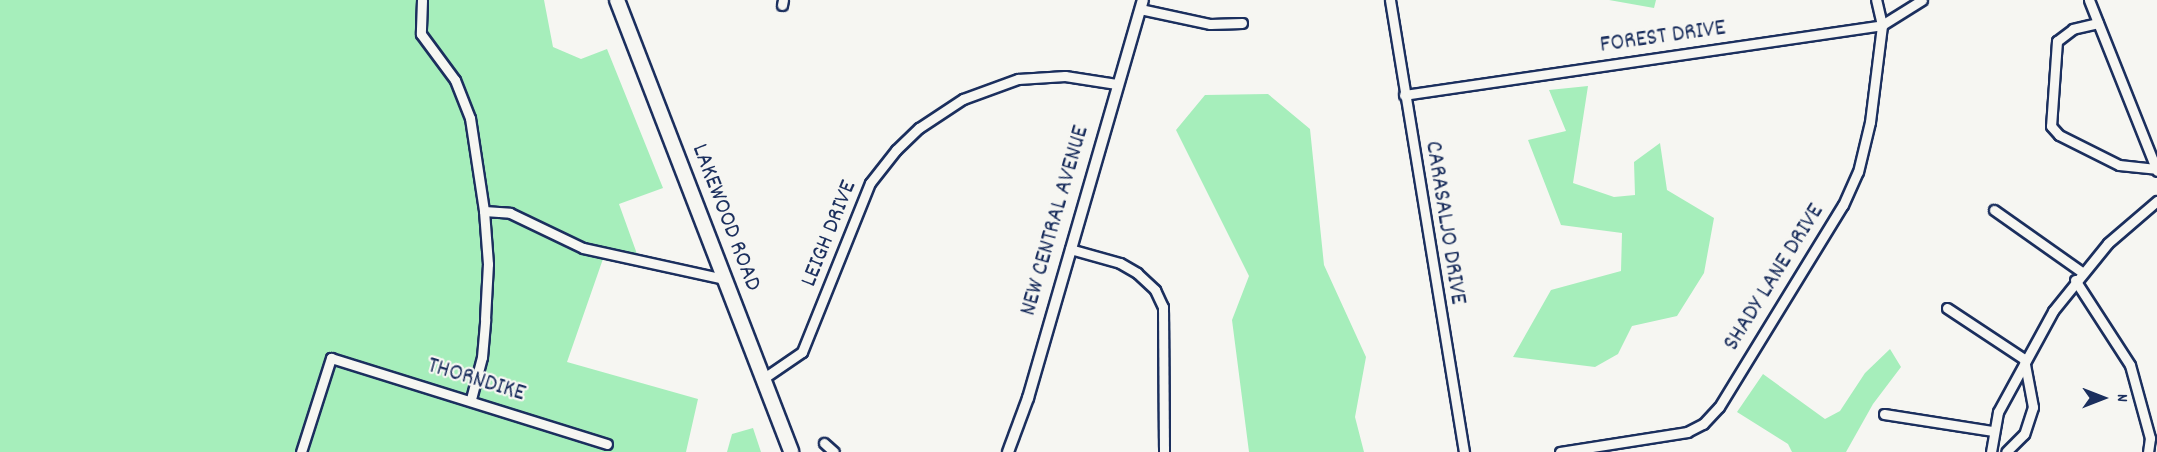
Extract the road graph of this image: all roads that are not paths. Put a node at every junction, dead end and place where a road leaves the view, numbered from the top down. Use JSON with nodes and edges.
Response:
{"nodes":[{"id":1,"x":422,"y":0,"type":"edge"},
{"id":2,"x":617,"y":0,"type":"edge"},
{"id":3,"x":1390,"y":0,"type":"edge"},
{"id":4,"x":1876,"y":0,"type":"edge"},
{"id":5,"x":1922,"y":0,"type":"edge"},
{"id":6,"x":2090,"y":0,"type":"edge"},
{"id":7,"x":1142,"y":5,"type":"edge"},
{"id":8,"x":1242,"y":23,"type":"dead end"},
{"id":9,"x":2098,"y":23,"type":"junction"},
{"id":10,"x":1882,"y":25,"type":"junction"},
{"id":11,"x":1116,"y":84,"type":"junction"},
{"id":12,"x":1404,"y":95,"type":"junction"},
{"id":13,"x":2157,"y":170,"type":"edge"},
{"id":14,"x":2157,"y":201,"type":"edge"},
{"id":15,"x":1994,"y":210,"type":"dead end"},
{"id":16,"x":484,"y":211,"type":"junction"},
{"id":17,"x":1070,"y":249,"type":"junction"},
{"id":18,"x":2078,"y":276,"type":"junction"},
{"id":19,"x":724,"y":279,"type":"junction"},
{"id":20,"x":1947,"y":308,"type":"dead end"},
{"id":21,"x":2024,"y":359,"type":"junction"},
{"id":22,"x":764,"y":378,"type":"junction"},
{"id":23,"x":471,"y":399,"type":"junction"},
{"id":24,"x":1884,"y":414,"type":"dead end"},
{"id":25,"x":1992,"y":431,"type":"junction"},
{"id":26,"x":824,"y":443,"type":"dead end"},
{"id":27,"x":608,"y":444,"type":"dead end"},
{"id":28,"x":301,"y":452,"type":"edge"},
{"id":29,"x":790,"y":452,"type":"edge"},
{"id":30,"x":834,"y":452,"type":"edge"},
{"id":31,"x":1008,"y":452,"type":"edge"},
{"id":32,"x":1164,"y":452,"type":"edge"},
{"id":33,"x":1464,"y":452,"type":"edge"},
{"id":34,"x":1560,"y":452,"type":"edge"},
{"id":35,"x":1991,"y":452,"type":"edge"},
{"id":36,"x":2006,"y":452,"type":"edge"},
{"id":37,"x":2148,"y":452,"type":"edge"}],
"edges":[{"from":1,"to":16,"type":"street"},
{"from":2,"to":19,"type":"main road","name":"LAKEWOOD ROAD"},
{"from":3,"to":12,"type":"street","name":"CARASALJO DRIVE"},
{"from":4,"to":10,"type":"street","name":"SHADY LANE DRIVE"},
{"from":5,"to":10,"type":"street","name":"FOREST DRIVE"},
{"from":6,"to":9,"type":"street"},
{"from":7,"to":8,"type":"street"},
{"from":7,"to":11,"type":"street","name":"NEW CENTRAL AVENUE"},
{"from":9,"to":13,"type":"street"},
{"from":9,"to":13,"type":"street"},
{"from":10,"to":12,"type":"street","name":"FOREST DRIVE"},
{"from":10,"to":34,"type":"street","name":"SHADY LANE DRIVE"},
{"from":11,"to":17,"type":"street","name":"NEW CENTRAL AVENUE"},
{"from":11,"to":22,"type":"street","name":"LEIGH DRIVE"},
{"from":12,"to":33,"type":"street","name":"CARASALJO DRIVE"},
{"from":14,"to":18,"type":"street"},
{"from":15,"to":18,"type":"street"},
{"from":16,"to":19,"type":"street"},
{"from":16,"to":23,"type":"street"},
{"from":17,"to":31,"type":"street","name":"NEW CENTRAL AVENUE"},
{"from":17,"to":32,"type":"street"},
{"from":18,"to":21,"type":"street"},
{"from":18,"to":37,"type":"street"},
{"from":19,"to":22,"type":"main road","name":"LAKEWOOD ROAD"},
{"from":20,"to":21,"type":"street"},
{"from":21,"to":25,"type":"street"},
{"from":21,"to":36,"type":"street"},
{"from":22,"to":29,"type":"main road","name":"LAKEWOOD ROAD"},
{"from":23,"to":27,"type":"street","name":"THORNDIKE"},
{"from":23,"to":28,"type":"street","name":"THORNDIKE"},
{"from":24,"to":25,"type":"street"},
{"from":25,"to":35,"type":"street"},
{"from":26,"to":30,"type":"street"}]}
